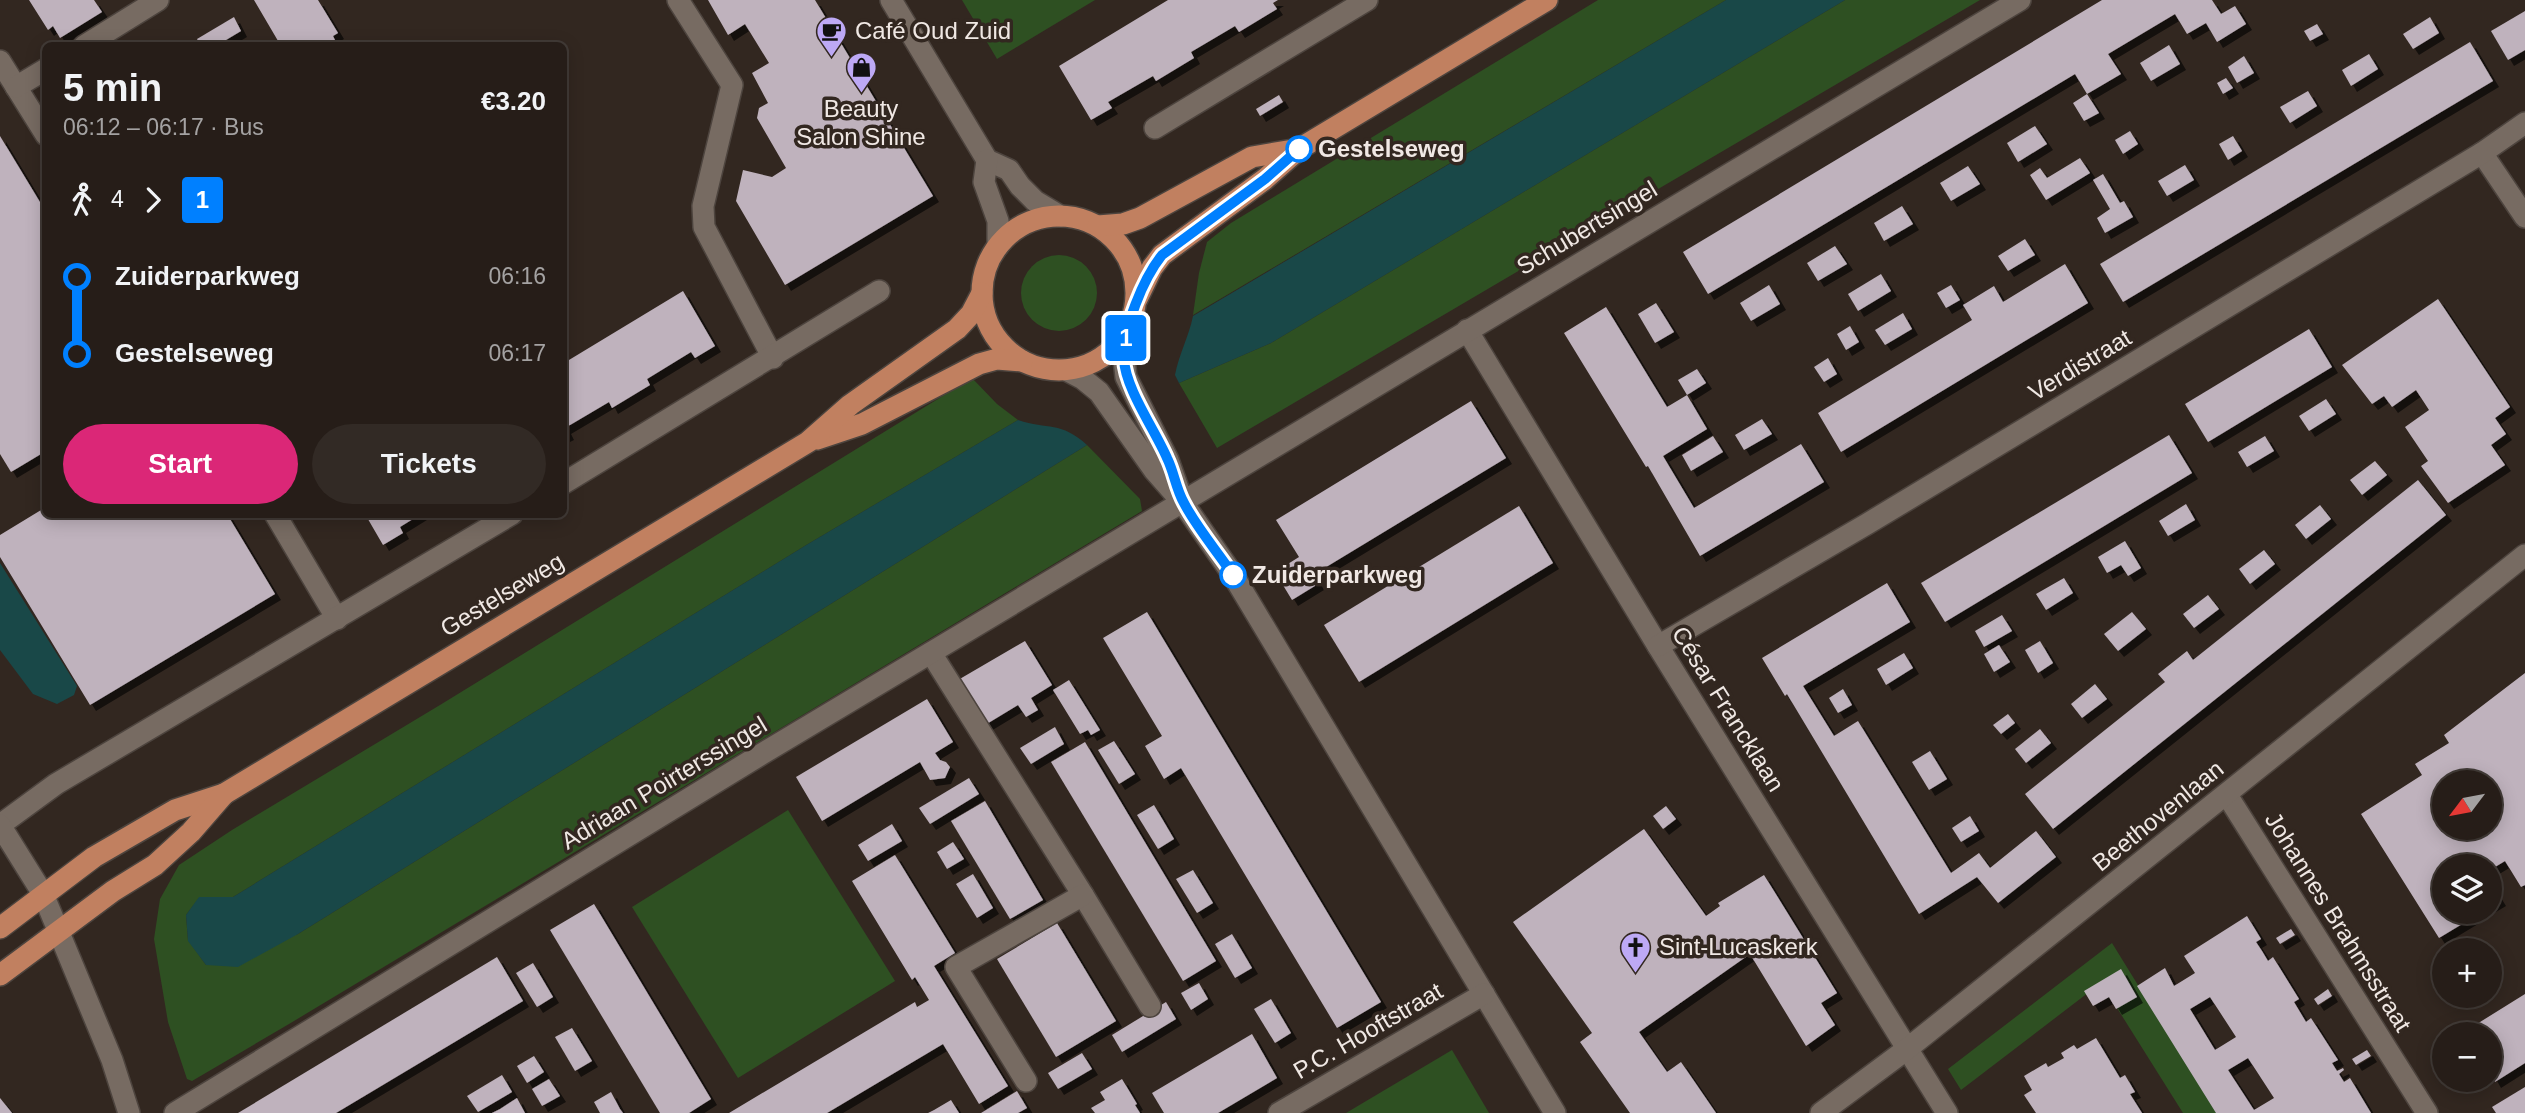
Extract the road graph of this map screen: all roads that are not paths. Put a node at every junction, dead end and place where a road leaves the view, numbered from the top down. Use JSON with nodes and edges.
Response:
{"nodes":[{"id":1,"x":158,"y":0,"type":"edge"},
{"id":2,"x":678,"y":0,"type":"edge"},
{"id":3,"x":891,"y":0,"type":"edge"},
{"id":4,"x":1367,"y":0,"type":"edge"},
{"id":5,"x":1547,"y":0,"type":"edge"},
{"id":6,"x":2020,"y":0,"type":"edge"},
{"id":7,"x":90,"y":42,"type":"edge"},
{"id":8,"x":0,"y":61,"type":"edge"},
{"id":9,"x":42,"y":71,"type":"edge"},
{"id":10,"x":16,"y":87,"type":"junction"},
{"id":11,"x":2525,"y":123,"type":"edge"},
{"id":12,"x":1155,"y":128,"type":"dead end"},
{"id":13,"x":42,"y":129,"type":"edge"},
{"id":14,"x":1299,"y":149,"type":"junction"},
{"id":15,"x":2482,"y":153,"type":"junction"},
{"id":16,"x":987,"y":160,"type":"junction"},
{"id":17,"x":1060,"y":216,"type":"junction"},
{"id":18,"x":2525,"y":217,"type":"edge"},
{"id":19,"x":1098,"y":226,"type":"junction"},
{"id":20,"x":998,"y":246,"type":"junction"},
{"id":21,"x":880,"y":291,"type":"dead end"},
{"id":22,"x":982,"y":293,"type":"junction"},
{"id":23,"x":1137,"y":299,"type":"junction"},
{"id":24,"x":1468,"y":330,"type":"junction"},
{"id":25,"x":1126,"y":332,"type":"junction"},
{"id":26,"x":773,"y":358,"type":"junction"},
{"id":27,"x":1024,"y":361,"type":"junction"},
{"id":28,"x":1066,"y":370,"type":"junction"},
{"id":29,"x":808,"y":442,"type":"junction"},
{"id":30,"x":567,"y":482,"type":"edge"},
{"id":31,"x":1183,"y":503,"type":"junction"},
{"id":32,"x":277,"y":518,"type":"edge"},
{"id":33,"x":505,"y":518,"type":"edge"},
{"id":34,"x":2525,"y":555,"type":"edge"},
{"id":35,"x":337,"y":619,"type":"junction"},
{"id":36,"x":1658,"y":646,"type":"junction"},
{"id":37,"x":931,"y":653,"type":"junction"},
{"id":38,"x":224,"y":794,"type":"junction"},
{"id":39,"x":2227,"y":795,"type":"junction"},
{"id":40,"x":0,"y":825,"type":"edge"},
{"id":41,"x":43,"y":894,"type":"junction"},
{"id":42,"x":1083,"y":895,"type":"junction"},
{"id":43,"x":0,"y":928,"type":"edge"},
{"id":44,"x":59,"y":931,"type":"junction"},
{"id":45,"x":0,"y":975,"type":"edge"},
{"id":46,"x":1484,"y":994,"type":"junction"},
{"id":47,"x":1150,"y":1006,"type":"dead end"},
{"id":48,"x":1907,"y":1049,"type":"junction"},
{"id":49,"x":1026,"y":1081,"type":"dead end"},
{"id":50,"x":129,"y":1113,"type":"edge"},
{"id":51,"x":175,"y":1113,"type":"edge"},
{"id":52,"x":1279,"y":1113,"type":"edge"},
{"id":53,"x":1555,"y":1113,"type":"edge"},
{"id":54,"x":1821,"y":1113,"type":"edge"},
{"id":55,"x":1947,"y":1113,"type":"edge"},
{"id":56,"x":2427,"y":1113,"type":"edge"}],
"edges":[{"from":1,"to":7,"type":"street"},
{"from":2,"to":26,"type":"street"},
{"from":3,"to":16,"type":"street"},
{"from":4,"to":12,"type":"street"},
{"from":5,"to":14,"type":"main road"},
{"from":6,"to":24,"type":"street","name":"Schubertsingel"},
{"from":8,"to":10,"type":"street"},
{"from":9,"to":10,"type":"street"},
{"from":10,"to":13,"type":"street"},
{"from":11,"to":15,"type":"street","name":"Verdistraat"},
{"from":14,"to":19,"type":"main road"},
{"from":14,"to":23,"type":"main road"},
{"from":15,"to":18,"type":"street"},
{"from":15,"to":36,"type":"street","name":"Verdistraat"},
{"from":16,"to":17,"type":"street"},
{"from":16,"to":20,"type":"street"},
{"from":17,"to":19,"type":"main road"},
{"from":17,"to":20,"type":"main road"},
{"from":19,"to":23,"type":"main road"},
{"from":20,"to":22,"type":"main road"},
{"from":21,"to":26,"type":"street"},
{"from":22,"to":27,"type":"main road"},
{"from":22,"to":29,"type":"main road","name":"Gestelseweg"},
{"from":23,"to":25,"type":"main road"},
{"from":24,"to":31,"type":"street","name":"Schubertsingel"},
{"from":24,"to":36,"type":"street","name":"César Francklaan"},
{"from":25,"to":28,"type":"main road"},
{"from":25,"to":31,"type":"street"},
{"from":26,"to":30,"type":"street"},
{"from":27,"to":28,"type":"main road"},
{"from":27,"to":29,"type":"main road","name":"Gestelseweg"},
{"from":28,"to":31,"type":"street"},
{"from":29,"to":38,"type":"main road","name":"Gestelseweg"},
{"from":31,"to":37,"type":"street","name":"Adriaan Poirterssingel"},
{"from":31,"to":46,"type":"street"},
{"from":32,"to":35,"type":"street"},
{"from":33,"to":35,"type":"street"},
{"from":34,"to":39,"type":"street","name":"Beethovenlaan"},
{"from":35,"to":40,"type":"street"},
{"from":36,"to":48,"type":"street","name":"César Francklaan"},
{"from":37,"to":42,"type":"street"},
{"from":37,"to":51,"type":"street","name":"Adriaan Poirterssingel"},
{"from":38,"to":41,"type":"main road","name":"Gestelseweg"},
{"from":38,"to":44,"type":"main road","name":"Gestelseweg"},
{"from":39,"to":48,"type":"street","name":"Beethovenlaan"},
{"from":39,"to":56,"type":"street","name":"Johannes Brahmsstraat"},
{"from":40,"to":41,"type":"street"},
{"from":41,"to":43,"type":"main road","name":"Gestelseweg"},
{"from":41,"to":44,"type":"street"},
{"from":42,"to":47,"type":"street"},
{"from":42,"to":49,"type":"street"},
{"from":44,"to":45,"type":"main road","name":"Gestelseweg"},
{"from":44,"to":50,"type":"street"},
{"from":46,"to":52,"type":"street","name":"P.C. Hooftstraat"},
{"from":46,"to":53,"type":"street"},
{"from":48,"to":54,"type":"street","name":"Beethovenlaan"},
{"from":48,"to":55,"type":"street","name":"César Francklaan"}]}
